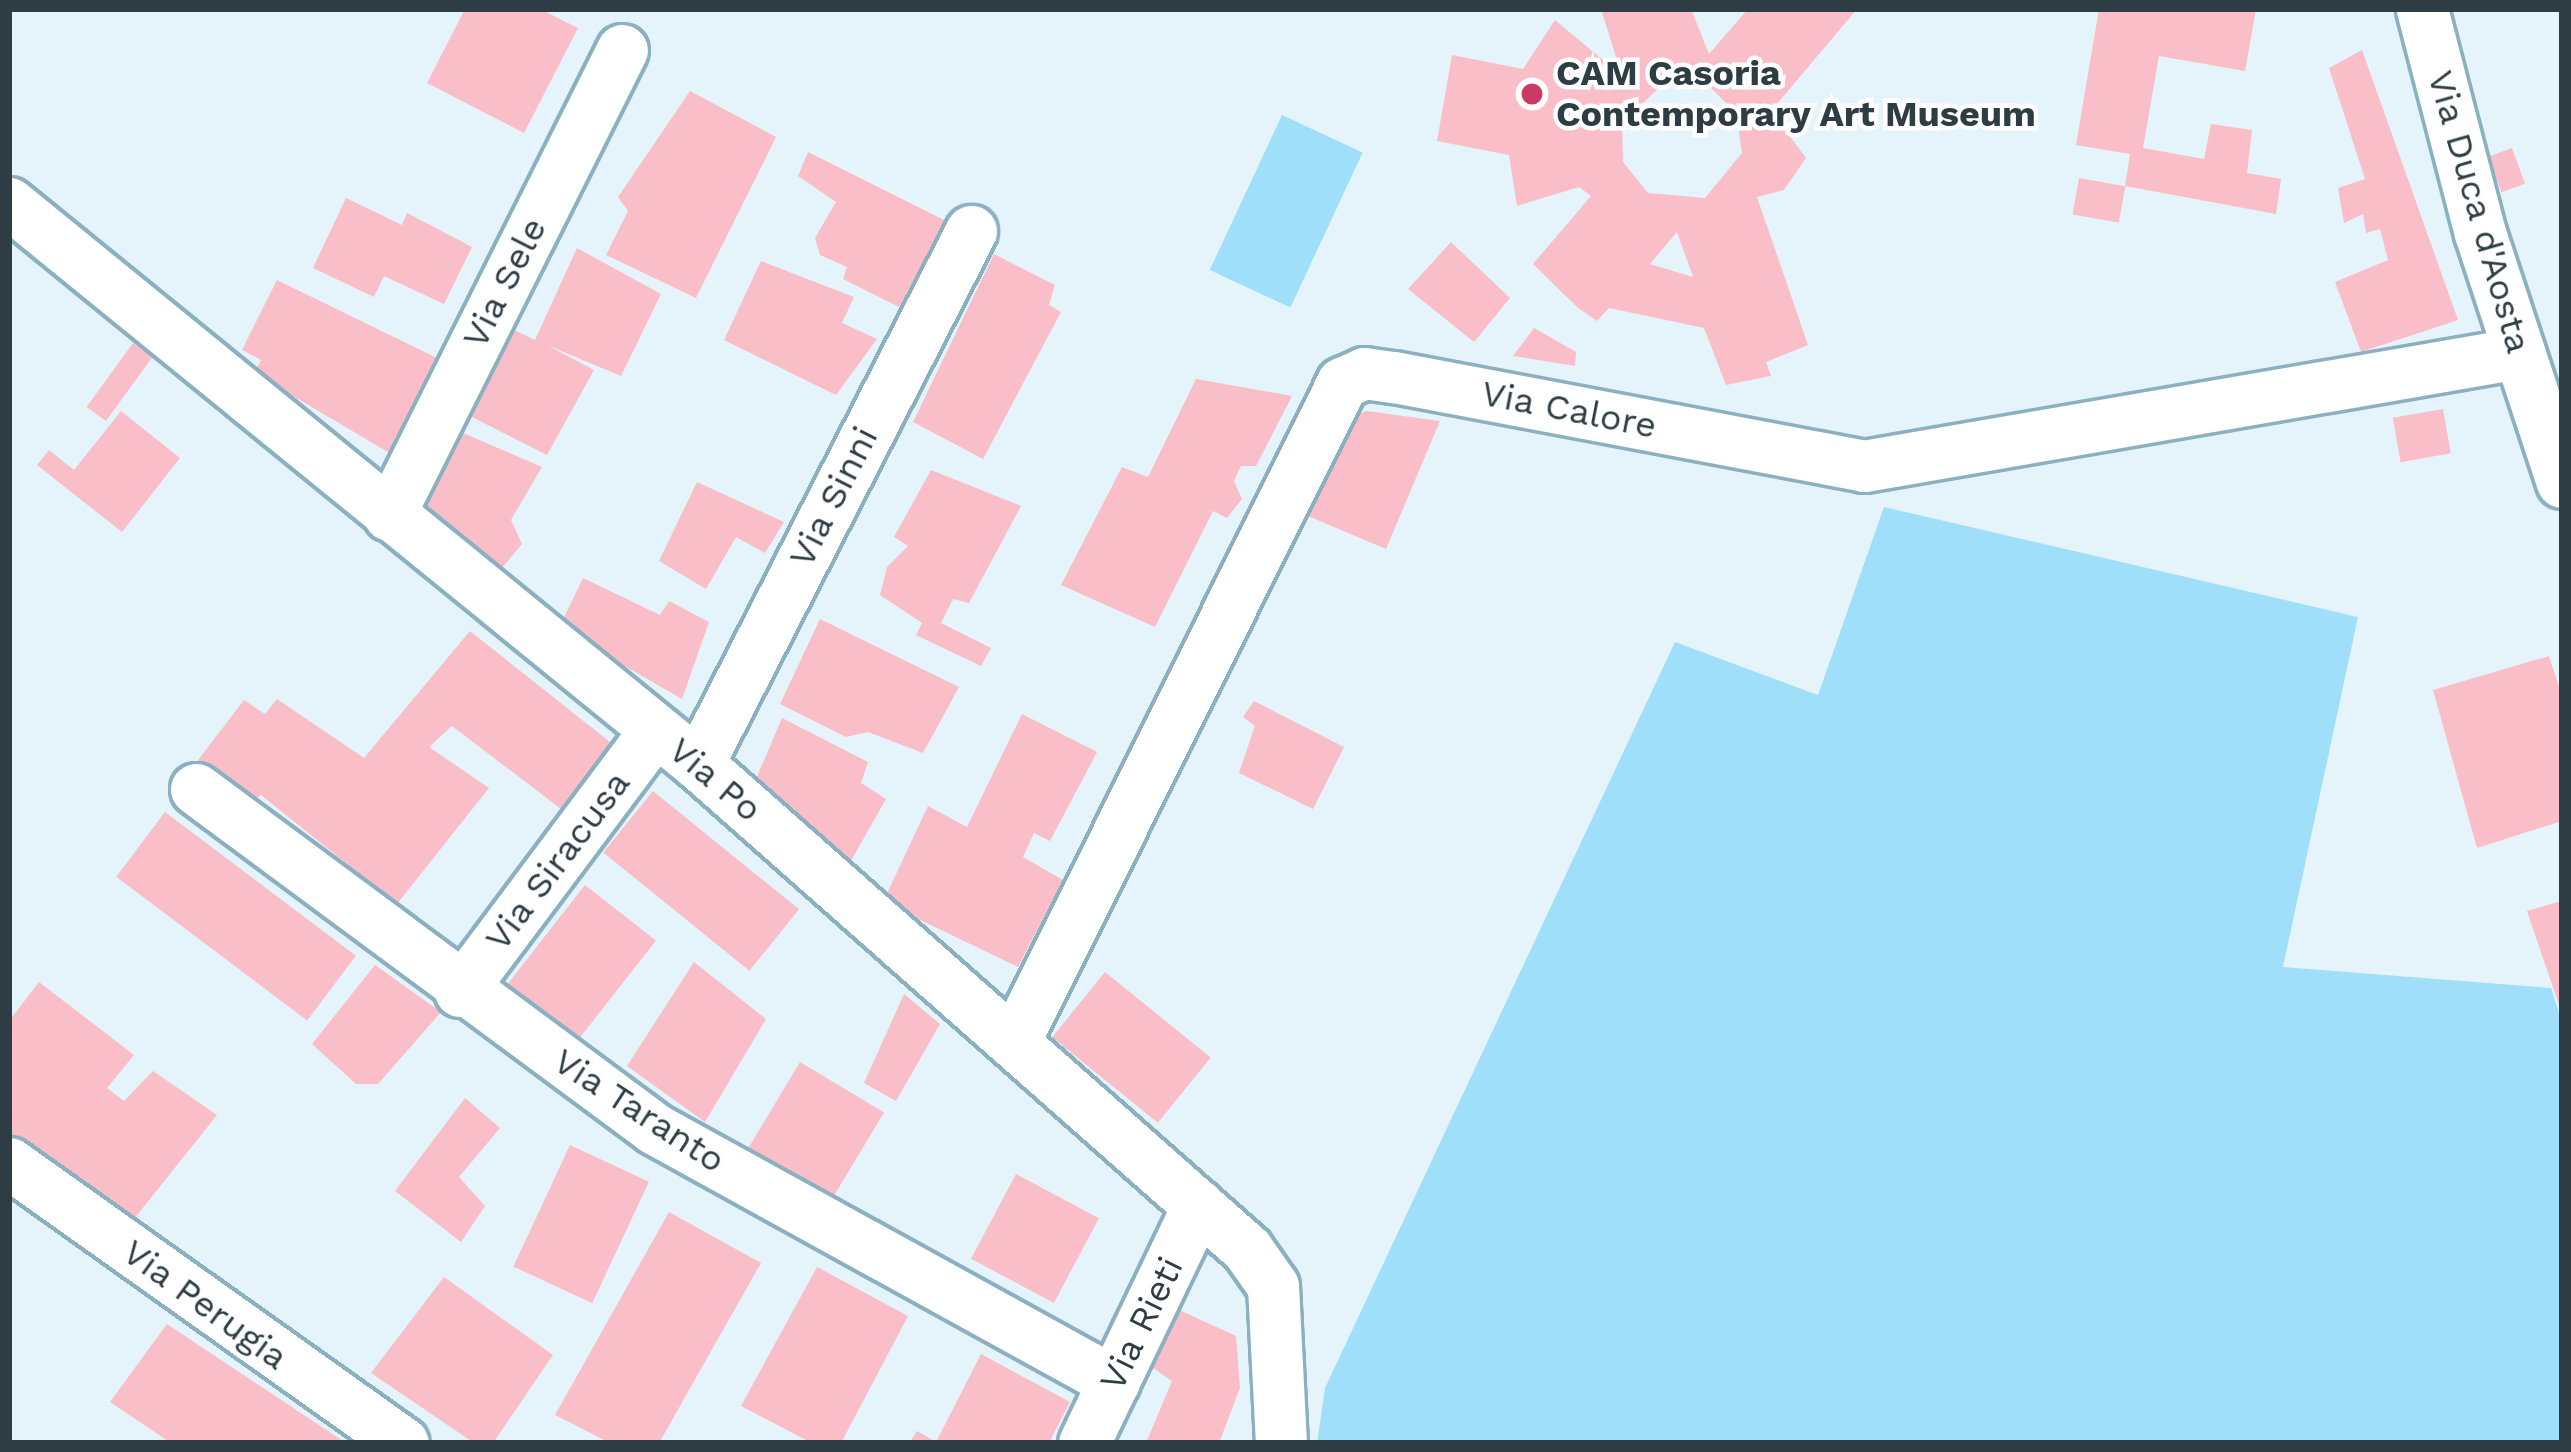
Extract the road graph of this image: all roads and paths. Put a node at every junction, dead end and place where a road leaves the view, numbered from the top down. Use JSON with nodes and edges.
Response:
{"nodes":[{"id":1,"x":2422,"y":9,"type":"edge"},
{"id":2,"x":622,"y":50,"type":"dead end"},
{"id":3,"x":9,"y":203,"type":"edge"},
{"id":4,"x":970,"y":231,"type":"dead end"},
{"id":5,"x":2519,"y":353,"type":"junction"},
{"id":6,"x":2562,"y":482,"type":"edge"},
{"id":7,"x":389,"y":515,"type":"junction"},
{"id":8,"x":655,"y":730,"type":"junction"},
{"id":9,"x":698,"y":764,"type":"junction"},
{"id":10,"x":196,"y":789,"type":"dead end"},
{"id":11,"x":460,"y":992,"type":"junction"},
{"id":12,"x":1016,"y":1038,"type":"junction"},
{"id":13,"x":9,"y":1163,"type":"edge"},
{"id":14,"x":1198,"y":1204,"type":"junction"},
{"id":15,"x":1114,"y":1382,"type":"junction"},
{"id":16,"x":403,"y":1443,"type":"edge"},
{"id":17,"x":1084,"y":1443,"type":"edge"},
{"id":18,"x":1281,"y":1443,"type":"edge"}],
"edges":[{"from":1,"to":5,"type":"street","name":"Via Duca d'Aosta"},
{"from":2,"to":7,"type":"street","name":"Via Sele"},
{"from":3,"to":7,"type":"street","name":"Via Po"},
{"from":4,"to":9,"type":"street","name":"Via Sinni"},
{"from":5,"to":6,"type":"street","name":"Via Duca d'Aosta"},
{"from":5,"to":12,"type":"street","name":"Via Calore"},
{"from":7,"to":8,"type":"street","name":"Via Po"},
{"from":8,"to":9,"type":"street","name":"Via Po"},
{"from":8,"to":11,"type":"street","name":"Via Siracusa"},
{"from":9,"to":12,"type":"street","name":"Via Po"},
{"from":10,"to":11,"type":"street","name":"Via Taranto"},
{"from":11,"to":15,"type":"street","name":"Via Taranto"},
{"from":12,"to":14,"type":"street","name":"Via Po"},
{"from":13,"to":16,"type":"street","name":"Via Perugia"},
{"from":14,"to":15,"type":"street","name":"Via Rieti"},
{"from":14,"to":18,"type":"street","name":"Via Po"},
{"from":15,"to":17,"type":"street","name":"Via Rieti"}]}
